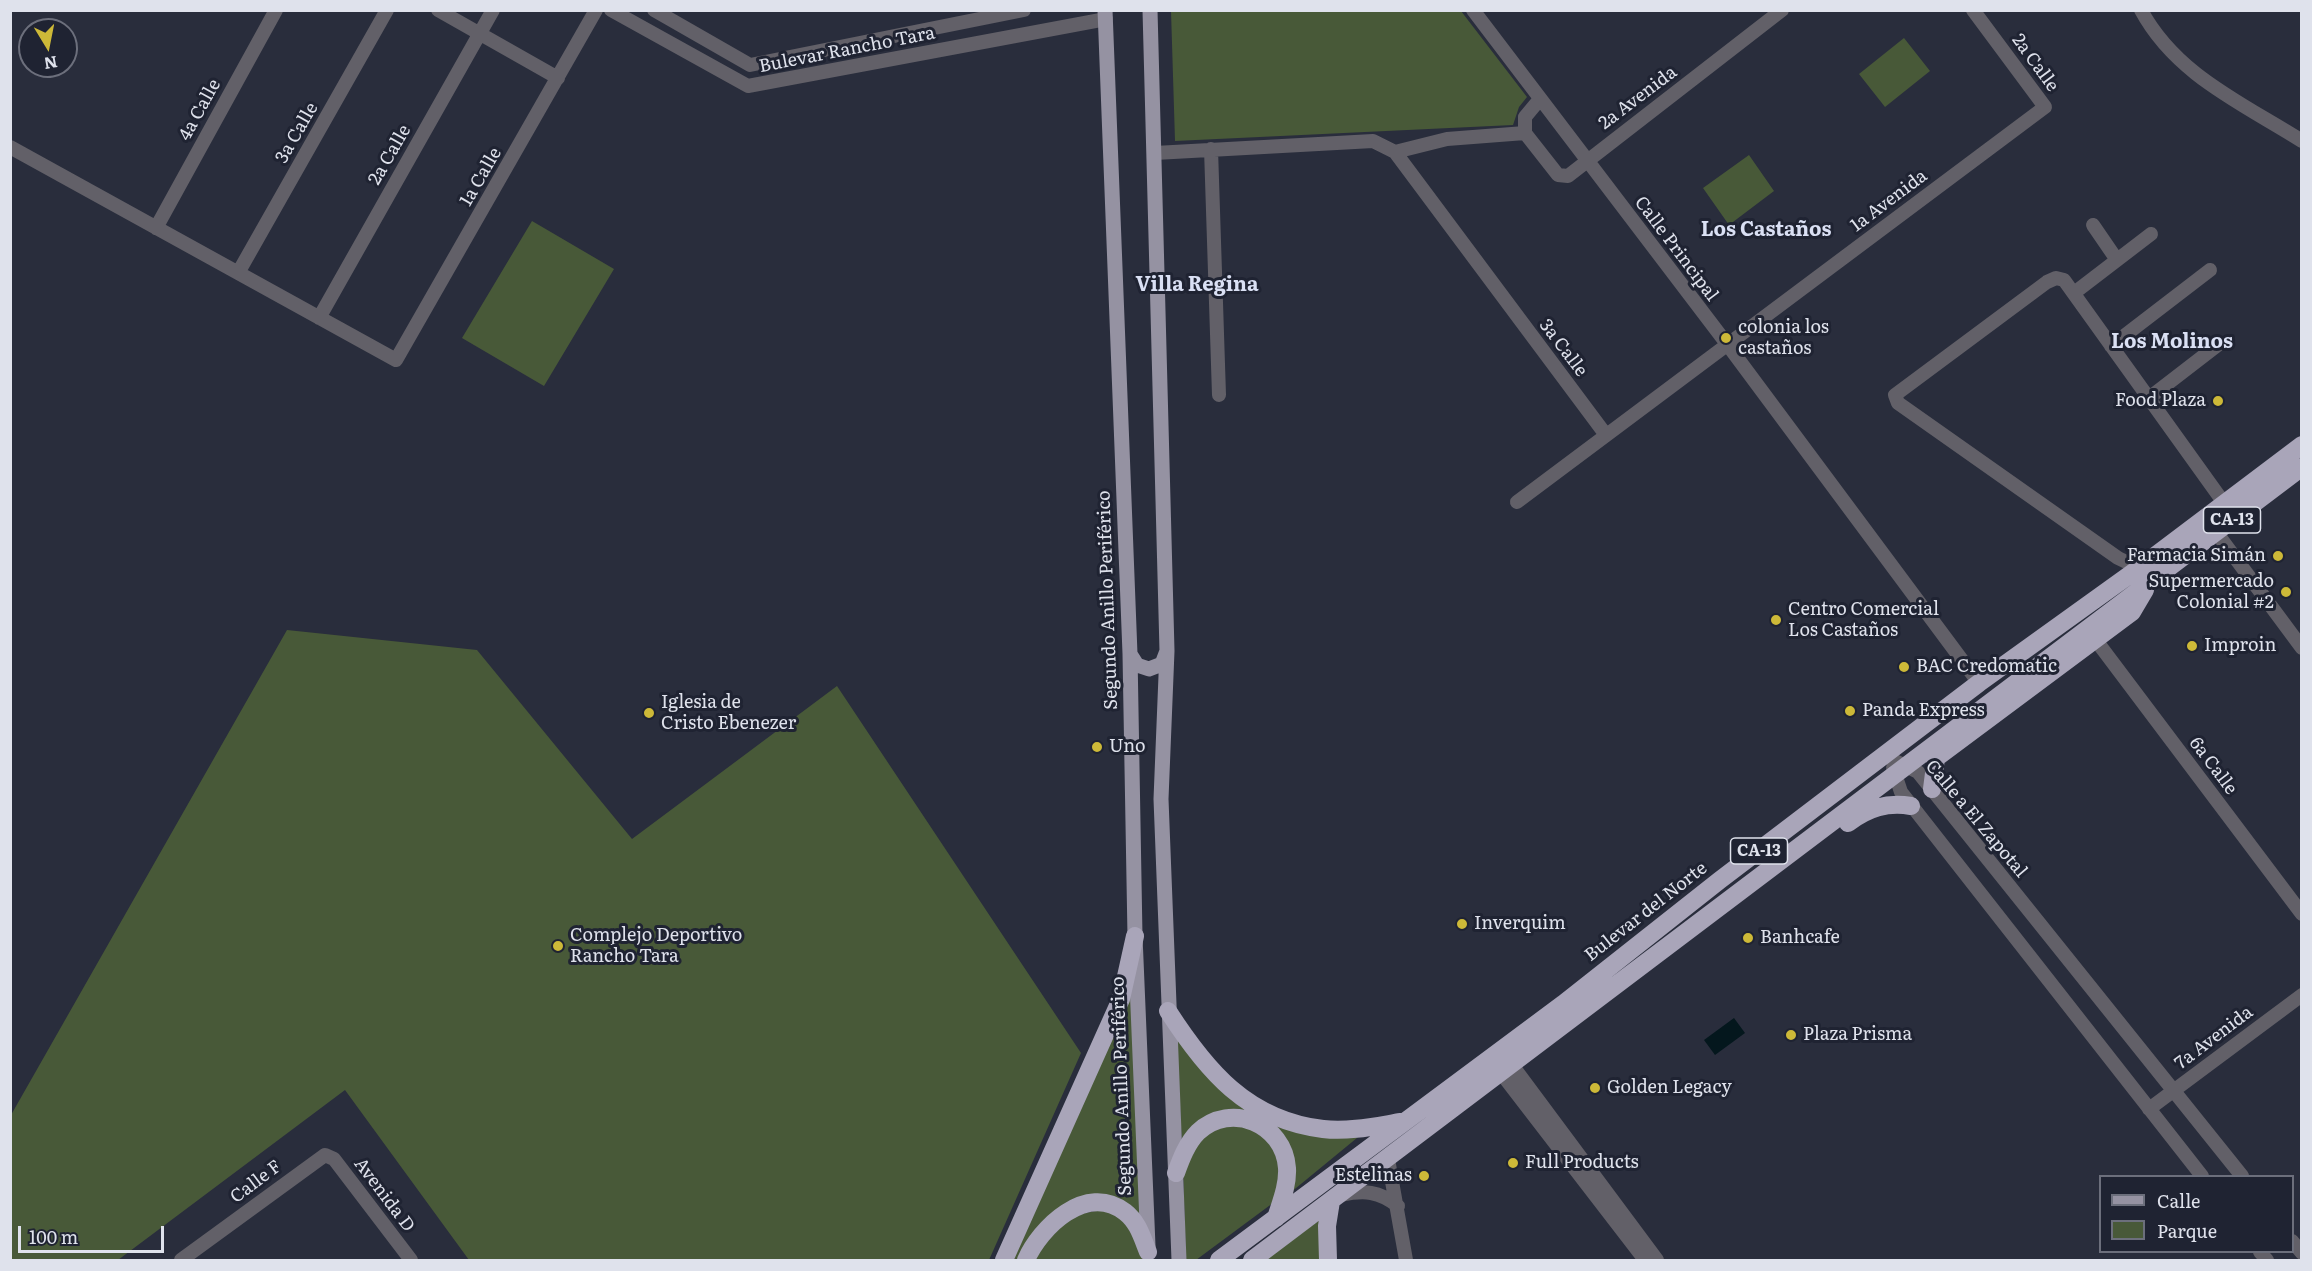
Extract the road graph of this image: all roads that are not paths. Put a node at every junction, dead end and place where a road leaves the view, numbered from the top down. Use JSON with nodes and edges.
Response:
{"nodes":[{"id":1,"x":276,"y":10,"type":"edge"},
{"id":2,"x":387,"y":10,"type":"edge"},
{"id":3,"x":438,"y":10,"type":"edge"},
{"id":4,"x":493,"y":10,"type":"edge"},
{"id":5,"x":596,"y":10,"type":"edge"},
{"id":6,"x":611,"y":10,"type":"edge"},
{"id":7,"x":654,"y":10,"type":"edge"},
{"id":8,"x":1024,"y":10,"type":"edge"},
{"id":9,"x":1150,"y":10,"type":"edge"},
{"id":10,"x":1473,"y":10,"type":"edge"},
{"id":11,"x":1782,"y":10,"type":"edge"},
{"id":12,"x":1973,"y":10,"type":"edge"},
{"id":13,"x":2141,"y":10,"type":"edge"},
{"id":14,"x":1105,"y":15,"type":"edge"},
{"id":15,"x":479,"y":34,"type":"junction"},
{"id":16,"x":779,"y":61,"type":"junction"},
{"id":17,"x":558,"y":78,"type":"junction"},
{"id":18,"x":783,"y":81,"type":"junction"},
{"id":19,"x":1540,"y":99,"type":"junction"},
{"id":20,"x":2045,"y":107,"type":"joint"},
{"id":21,"x":1525,"y":133,"type":"junction"},
{"id":22,"x":2301,"y":141,"type":"edge"},
{"id":23,"x":10,"y":147,"type":"edge"},
{"id":24,"x":1390,"y":148,"type":"junction"},
{"id":25,"x":1211,"y":149,"type":"junction"},
{"id":26,"x":1155,"y":153,"type":"junction"},
{"id":27,"x":1587,"y":159,"type":"junction"},
{"id":28,"x":2093,"y":225,"type":"dead end"},
{"id":29,"x":156,"y":228,"type":"junction"},
{"id":30,"x":2151,"y":234,"type":"dead end"},
{"id":31,"x":2117,"y":260,"type":"junction"},
{"id":32,"x":2210,"y":270,"type":"dead end"},
{"id":33,"x":238,"y":273,"type":"junction"},
{"id":34,"x":2074,"y":293,"type":"junction"},
{"id":35,"x":319,"y":318,"type":"junction"},
{"id":36,"x":1727,"y":344,"type":"junction"},
{"id":37,"x":2219,"y":344,"type":"dead end"},
{"id":38,"x":2111,"y":346,"type":"junction"},
{"id":39,"x":1218,"y":395,"type":"dead end"},
{"id":40,"x":2149,"y":398,"type":"junction"},
{"id":41,"x":1606,"y":435,"type":"junction"},
{"id":42,"x":2301,"y":445,"type":"edge"},
{"id":43,"x":2301,"y":467,"type":"edge"},
{"id":44,"x":1517,"y":502,"type":"dead end"},
{"id":45,"x":2224,"y":503,"type":"junction"},
{"id":46,"x":2216,"y":532,"type":"junction"},
{"id":47,"x":2145,"y":575,"type":"junction"},
{"id":48,"x":2089,"y":604,"type":"junction"},
{"id":49,"x":2088,"y":636,"type":"junction"},
{"id":50,"x":2301,"y":648,"type":"edge"},
{"id":51,"x":1167,"y":651,"type":"junction"},
{"id":52,"x":1130,"y":654,"type":"junction"},
{"id":53,"x":1979,"y":683,"type":"junction"},
{"id":54,"x":1912,"y":744,"type":"junction"},
{"id":55,"x":1936,"y":758,"type":"junction"},
{"id":56,"x":1891,"y":759,"type":"junction"},
{"id":57,"x":1866,"y":777,"type":"junction"},
{"id":58,"x":1932,"y":789,"type":"junction"},
{"id":59,"x":1879,"y":806,"type":"junction"},
{"id":60,"x":1911,"y":806,"type":"junction"},
{"id":61,"x":1728,"y":875,"type":"junction"},
{"id":62,"x":1712,"y":911,"type":"junction"},
{"id":63,"x":2301,"y":914,"type":"edge"},
{"id":64,"x":1135,"y":936,"type":"junction"},
{"id":65,"x":2301,"y":995,"type":"edge"},
{"id":66,"x":1168,"y":1011,"type":"junction"},
{"id":67,"x":1507,"y":1069,"type":"junction"},
{"id":68,"x":2174,"y":1090,"type":"junction"},
{"id":69,"x":2149,"y":1109,"type":"junction"},
{"id":70,"x":1406,"y":1122,"type":"junction"},
{"id":71,"x":325,"y":1155,"type":"joint"},
{"id":72,"x":1388,"y":1158,"type":"junction"},
{"id":73,"x":1176,"y":1173,"type":"junction"},
{"id":74,"x":2201,"y":1175,"type":"edge"},
{"id":75,"x":2241,"y":1175,"type":"edge"},
{"id":76,"x":1335,"y":1198,"type":"junction"},
{"id":77,"x":1398,"y":1206,"type":"junction"},
{"id":78,"x":1276,"y":1218,"type":"junction"},
{"id":79,"x":1148,"y":1256,"type":"edge"},
{"id":80,"x":1179,"y":1257,"type":"edge"},
{"id":81,"x":181,"y":1260,"type":"edge"},
{"id":82,"x":411,"y":1260,"type":"edge"},
{"id":83,"x":1004,"y":1260,"type":"edge"},
{"id":84,"x":1026,"y":1260,"type":"edge"},
{"id":85,"x":1219,"y":1260,"type":"edge"},
{"id":86,"x":1252,"y":1260,"type":"edge"},
{"id":87,"x":1328,"y":1260,"type":"edge"},
{"id":88,"x":1407,"y":1260,"type":"edge"},
{"id":89,"x":1645,"y":1260,"type":"edge"},
{"id":90,"x":1657,"y":1260,"type":"edge"}],
"edges":[{"from":1,"to":29,"type":"street","name":"4a Calle"},
{"from":2,"to":33,"type":"street","name":"3a Calle"},
{"from":3,"to":15,"type":"street"},
{"from":4,"to":15,"type":"street","name":"2a Calle"},
{"from":5,"to":17,"type":"street","name":"1a Calle"},
{"from":6,"to":18,"type":"street","name":"Bulevar Rancho Tara"},
{"from":7,"to":16,"type":"street","name":"Bulevar Rancho Tara"},
{"from":8,"to":16,"type":"street","name":"Bulevar Rancho Tara"},
{"from":9,"to":26,"type":"main road"},
{"from":10,"to":19,"type":"street","name":"Calle Principal"},
{"from":11,"to":27,"type":"street","name":"2a Avenida"},
{"from":12,"to":20,"type":"street","name":"2a Calle"},
{"from":13,"to":22,"type":"street"},
{"from":14,"to":18,"type":"street","name":"Bulevar Rancho Tara"},
{"from":14,"to":52,"type":"main road","name":"Segundo Anillo Periférico"},
{"from":15,"to":17,"type":"street"},
{"from":15,"to":35,"type":"street","name":"2a Calle"},
{"from":16,"to":18,"type":"street"},
{"from":17,"to":35,"type":"street","name":"1a Calle"},
{"from":19,"to":21,"type":"street"},
{"from":19,"to":27,"type":"street","name":"Calle Principal"},
{"from":20,"to":36,"type":"street","name":"1a Avenida"},
{"from":21,"to":24,"type":"street"},
{"from":21,"to":27,"type":"street","name":"2a Avenida"},
{"from":23,"to":29,"type":"street"},
{"from":24,"to":25,"type":"street"},
{"from":24,"to":41,"type":"street","name":"3a Calle"},
{"from":25,"to":26,"type":"street"},
{"from":25,"to":39,"type":"street"},
{"from":26,"to":51,"type":"main road"},
{"from":27,"to":36,"type":"street","name":"Calle Principal"},
{"from":28,"to":31,"type":"street"},
{"from":29,"to":33,"type":"street"},
{"from":30,"to":31,"type":"street"},
{"from":31,"to":34,"type":"street"},
{"from":32,"to":38,"type":"street"},
{"from":33,"to":35,"type":"street"},
{"from":34,"to":38,"type":"street"},
{"from":34,"to":47,"type":"street"},
{"from":36,"to":41,"type":"street","name":"1a Avenida"},
{"from":36,"to":53,"type":"street","name":"Calle Principal"},
{"from":37,"to":40,"type":"street"},
{"from":38,"to":40,"type":"street"},
{"from":40,"to":45,"type":"street"},
{"from":41,"to":44,"type":"street","name":"1a Avenida"},
{"from":42,"to":45,"type":"highway","name":"Bulevar del Norte","number":"CA-13"},
{"from":43,"to":46,"type":"highway","name":"Bulevar del Norte","number":"CA-13"},
{"from":45,"to":47,"type":"highway","name":"Bulevar del Norte","number":"CA-13"},
{"from":46,"to":47,"type":"highway","name":"Bulevar del Norte","number":"CA-13"},
{"from":46,"to":50,"type":"street"},
{"from":47,"to":48,"type":"highway","name":"Bulevar del Norte","number":"CA-13"},
{"from":47,"to":49,"type":"highway"},
{"from":48,"to":53,"type":"highway","name":"Bulevar del Norte","number":"CA-13"},
{"from":48,"to":54,"type":"highway"},
{"from":49,"to":55,"type":"highway"},
{"from":49,"to":62,"type":"highway","number":"CA-13"},
{"from":49,"to":63,"type":"street","name":"6a Calle"},
{"from":51,"to":52,"type":"main road"},
{"from":51,"to":66,"type":"main road"},
{"from":52,"to":64,"type":"main road","name":"Segundo Anillo Periférico"},
{"from":53,"to":61,"type":"highway","name":"Bulevar del Norte","number":"CA-13"},
{"from":54,"to":55,"type":"highway"},
{"from":54,"to":56,"type":"highway"},
{"from":55,"to":58,"type":"highway"},
{"from":56,"to":57,"type":"highway"},
{"from":56,"to":58,"type":"street","name":"Calle a El Zapotal"},
{"from":56,"to":60,"type":"street"},
{"from":57,"to":59,"type":"highway"},
{"from":57,"to":61,"type":"highway"},
{"from":58,"to":68,"type":"street","name":"Calle a El Zapotal"},
{"from":59,"to":60,"type":"highway"},
{"from":59,"to":62,"type":"highway"},
{"from":60,"to":69,"type":"street"},
{"from":61,"to":70,"type":"highway","name":"Bulevar del Norte","number":"CA-13"},
{"from":62,"to":67,"type":"highway","number":"CA-13"},
{"from":64,"to":79,"type":"main road","name":"Segundo Anillo Periférico"},
{"from":64,"to":83,"type":"highway"},
{"from":65,"to":68,"type":"street","name":"7a Avenida"},
{"from":66,"to":70,"type":"highway"},
{"from":66,"to":73,"type":"main road"},
{"from":67,"to":72,"type":"highway","number":"CA-13"},
{"from":67,"to":89,"type":"street"},
{"from":67,"to":90,"type":"street"},
{"from":68,"to":69,"type":"street","name":"7a Avenida"},
{"from":68,"to":75,"type":"street","name":"Calle a El Zapotal"},
{"from":69,"to":74,"type":"street"},
{"from":70,"to":78,"type":"highway","name":"Bulevar del Norte","number":"CA-13"},
{"from":71,"to":81,"type":"street","name":"Calle F"},
{"from":71,"to":82,"type":"street","name":"Avenida D"},
{"from":72,"to":76,"type":"highway","number":"CA-13"},
{"from":72,"to":77,"type":"street"},
{"from":73,"to":78,"type":"highway"},
{"from":73,"to":80,"type":"main road"},
{"from":76,"to":77,"type":"street"},
{"from":76,"to":86,"type":"highway","number":"CA-13"},
{"from":76,"to":87,"type":"highway"},
{"from":77,"to":88,"type":"street"},
{"from":78,"to":85,"type":"highway","name":"Bulevar del Norte","number":"CA-13"},
{"from":79,"to":84,"type":"highway"}]}
